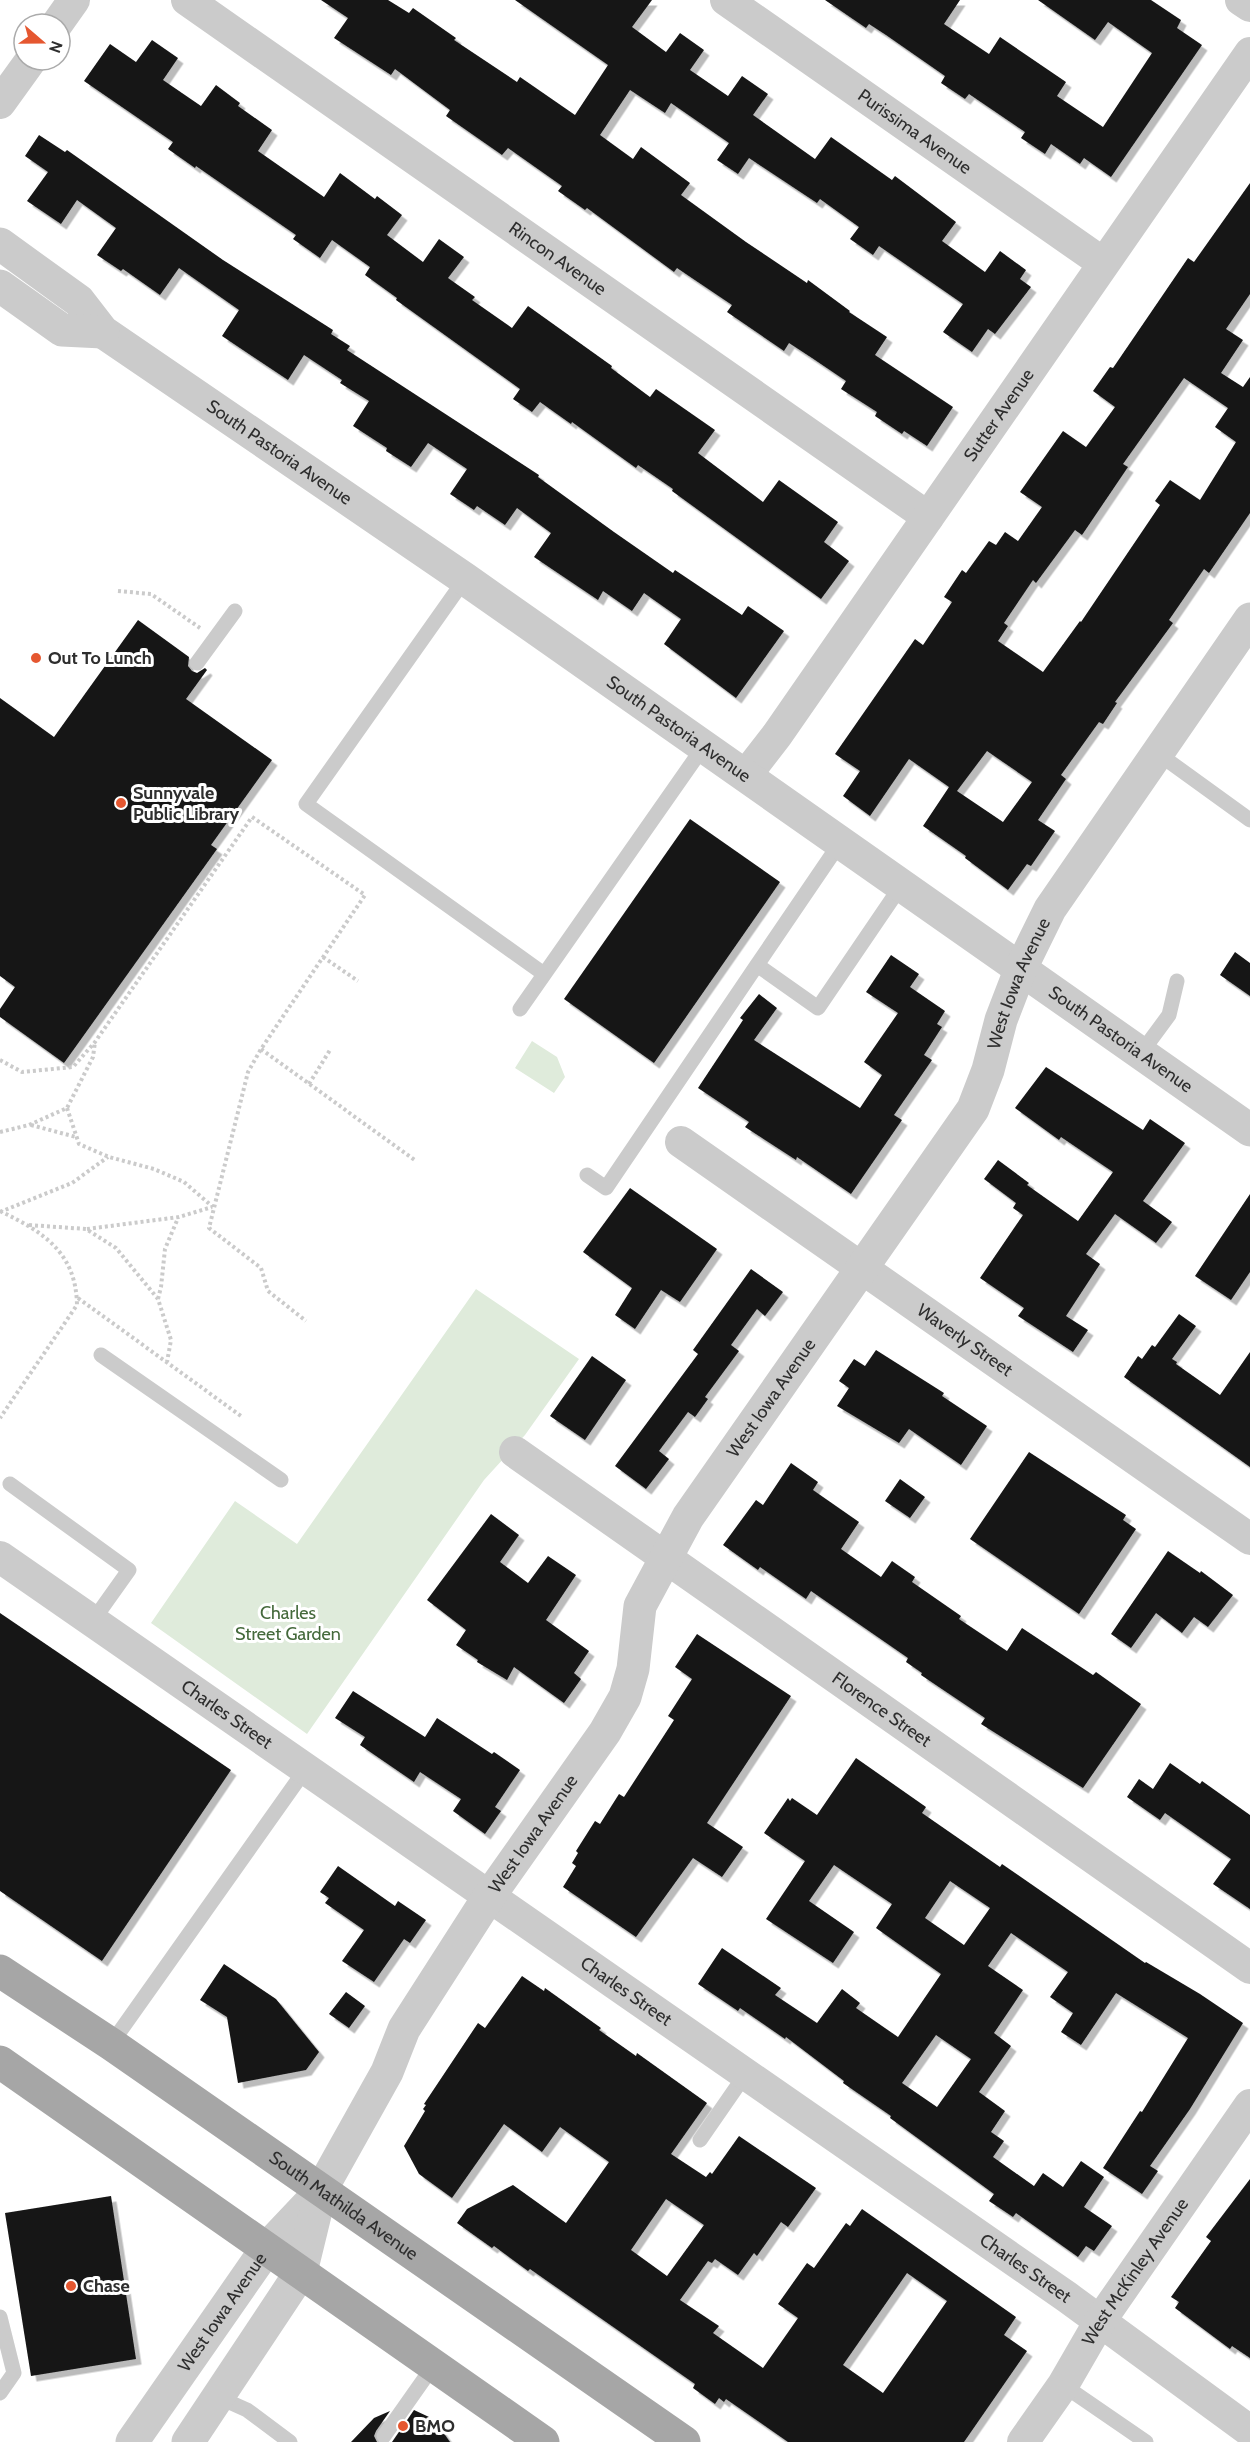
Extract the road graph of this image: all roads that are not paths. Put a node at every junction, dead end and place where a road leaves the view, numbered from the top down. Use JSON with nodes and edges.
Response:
{"nodes":[{"id":1,"x":187,"y":0,"type":"edge"},
{"id":2,"x":726,"y":0,"type":"edge"},
{"id":3,"x":1241,"y":0,"type":"edge"},
{"id":4,"x":1250,"y":6,"type":"edge"},
{"id":5,"x":1250,"y":53,"type":"edge"},
{"id":6,"x":22,"y":72,"type":"edge"},
{"id":7,"x":0,"y":103,"type":"edge"},
{"id":8,"x":0,"y":244,"type":"edge"},
{"id":9,"x":1103,"y":263,"type":"junction"},
{"id":10,"x":0,"y":286,"type":"edge"},
{"id":11,"x":103,"y":332,"type":"junction"},
{"id":12,"x":928,"y":517,"type":"junction"},
{"id":13,"x":465,"y":579,"type":"junction"},
{"id":14,"x":235,"y":611,"type":"dead end"},
{"id":15,"x":1250,"y":619,"type":"edge"},
{"id":16,"x":197,"y":663,"type":"dead end"},
{"id":17,"x":704,"y":746,"type":"junction"},
{"id":18,"x":1156,"y":752,"type":"junction"},
{"id":19,"x":746,"y":775,"type":"junction"},
{"id":20,"x":1250,"y":820,"type":"edge"},
{"id":21,"x":840,"y":843,"type":"junction"},
{"id":22,"x":901,"y":886,"type":"junction"},
{"id":23,"x":757,"y":965,"type":"junction"},
{"id":24,"x":1021,"y":968,"type":"junction"},
{"id":25,"x":544,"y":974,"type":"junction"},
{"id":26,"x":1177,"y":981,"type":"dead end"},
{"id":27,"x":520,"y":1009,"type":"dead end"},
{"id":28,"x":1141,"y":1053,"type":"junction"},
{"id":29,"x":1250,"y":1130,"type":"edge"},
{"id":30,"x":681,"y":1142,"type":"dead end"},
{"id":31,"x":587,"y":1175,"type":"dead end"},
{"id":32,"x":862,"y":1269,"type":"junction"},
{"id":33,"x":101,"y":1356,"type":"dead end"},
{"id":34,"x":515,"y":1452,"type":"dead end"},
{"id":35,"x":281,"y":1480,"type":"dead end"},
{"id":36,"x":10,"y":1484,"type":"dead end"},
{"id":37,"x":1250,"y":1539,"type":"edge"},
{"id":38,"x":664,"y":1559,"type":"junction"},
{"id":39,"x":3,"y":1566,"type":"edge"},
{"id":40,"x":92,"y":1622,"type":"junction"},
{"id":41,"x":305,"y":1770,"type":"junction"},
{"id":42,"x":488,"y":1898,"type":"junction"},
{"id":43,"x":1250,"y":1968,"type":"edge"},
{"id":44,"x":0,"y":1971,"type":"edge"},
{"id":45,"x":111,"y":2044,"type":"junction"},
{"id":46,"x":0,"y":2062,"type":"edge"},
{"id":47,"x":745,"y":2075,"type":"junction"},
{"id":48,"x":1250,"y":2105,"type":"edge"},
{"id":49,"x":700,"y":2140,"type":"dead end"},
{"id":50,"x":321,"y":2190,"type":"junction"},
{"id":51,"x":267,"y":2248,"type":"junction"},
{"id":52,"x":301,"y":2272,"type":"junction"},
{"id":53,"x":0,"y":2317,"type":"edge"},
{"id":54,"x":1100,"y":2321,"type":"junction"},
{"id":55,"x":434,"y":2365,"type":"junction"},
{"id":56,"x":1063,"y":2385,"type":"junction"},
{"id":57,"x":0,"y":2393,"type":"edge"},
{"id":58,"x":218,"y":2397,"type":"junction"},
{"id":59,"x":1250,"y":2431,"type":"edge"},
{"id":60,"x":384,"y":2436,"type":"dead end"},
{"id":61,"x":534,"y":2440,"type":"edge"},
{"id":62,"x":132,"y":2442,"type":"edge"},
{"id":63,"x":188,"y":2442,"type":"edge"},
{"id":64,"x":290,"y":2442,"type":"edge"},
{"id":65,"x":684,"y":2442,"type":"edge"},
{"id":66,"x":1023,"y":2442,"type":"edge"},
{"id":67,"x":1146,"y":2442,"type":"edge"}],
"edges":[{"from":1,"to":12,"type":"street","name":"Rincon Avenue"},
{"from":2,"to":9,"type":"street","name":"Purissima Avenue"},
{"from":3,"to":4,"type":"street"},
{"from":5,"to":9,"type":"street","name":"Sutter Avenue"},
{"from":6,"to":7,"type":"street"},
{"from":8,"to":11,"type":"street","name":"South Pastoria Avenue"},
{"from":9,"to":12,"type":"street","name":"Sutter Avenue"},
{"from":10,"to":11,"type":"street"},
{"from":11,"to":13,"type":"street","name":"South Pastoria Avenue"},
{"from":12,"to":19,"type":"street","name":"Sutter Avenue"},
{"from":13,"to":17,"type":"street","name":"South Pastoria Avenue"},
{"from":13,"to":25,"type":"lane"},
{"from":14,"to":16,"type":"lane"},
{"from":15,"to":18,"type":"street","name":"West Iowa Avenue"},
{"from":17,"to":19,"type":"street","name":"South Pastoria Avenue"},
{"from":17,"to":25,"type":"lane"},
{"from":18,"to":20,"type":"lane"},
{"from":18,"to":24,"type":"street","name":"West Iowa Avenue"},
{"from":19,"to":21,"type":"street","name":"South Pastoria Avenue"},
{"from":21,"to":22,"type":"street","name":"South Pastoria Avenue"},
{"from":21,"to":23,"type":"lane"},
{"from":22,"to":23,"type":"lane"},
{"from":22,"to":24,"type":"street","name":"South Pastoria Avenue"},
{"from":23,"to":31,"type":"lane"},
{"from":24,"to":28,"type":"street","name":"South Pastoria Avenue"},
{"from":24,"to":32,"type":"street","name":"West Iowa Avenue"},
{"from":25,"to":27,"type":"lane"},
{"from":26,"to":28,"type":"lane"},
{"from":28,"to":29,"type":"street","name":"South Pastoria Avenue"},
{"from":30,"to":32,"type":"street","name":"Waverly Street"},
{"from":32,"to":37,"type":"street","name":"Waverly Street"},
{"from":32,"to":38,"type":"street","name":"West Iowa Avenue"},
{"from":33,"to":35,"type":"lane"},
{"from":34,"to":38,"type":"street","name":"Florence Street"},
{"from":36,"to":40,"type":"lane"},
{"from":38,"to":42,"type":"street","name":"West Iowa Avenue"},
{"from":38,"to":43,"type":"street","name":"Florence Street"},
{"from":39,"to":40,"type":"street","name":"Charles Street"},
{"from":40,"to":41,"type":"street","name":"Charles Street"},
{"from":41,"to":42,"type":"street","name":"Charles Street"},
{"from":41,"to":45,"type":"lane"},
{"from":42,"to":47,"type":"street","name":"Charles Street"},
{"from":42,"to":50,"type":"street","name":"West Iowa Avenue"},
{"from":44,"to":45,"type":"main road","name":"South Mathilda Avenue"},
{"from":45,"to":50,"type":"main road","name":"South Mathilda Avenue"},
{"from":46,"to":51,"type":"main road"},
{"from":47,"to":49,"type":"lane"},
{"from":47,"to":54,"type":"street","name":"Charles Street"},
{"from":48,"to":54,"type":"street","name":"West McKinley Avenue"},
{"from":50,"to":51,"type":"street","name":"West Iowa Avenue"},
{"from":50,"to":52,"type":"street","name":"West Iowa Avenue"},
{"from":50,"to":65,"type":"main road","name":"South Mathilda Avenue"},
{"from":51,"to":52,"type":"main road"},
{"from":51,"to":62,"type":"street","name":"West Iowa Avenue"},
{"from":52,"to":55,"type":"main road"},
{"from":52,"to":58,"type":"street","name":"West Iowa Avenue"},
{"from":53,"to":57,"type":"lane"},
{"from":54,"to":56,"type":"street","name":"West McKinley Avenue"},
{"from":54,"to":59,"type":"street","name":"Charles Street"},
{"from":55,"to":60,"type":"lane"},
{"from":55,"to":61,"type":"main road"},
{"from":56,"to":66,"type":"street","name":"West McKinley Avenue"},
{"from":56,"to":67,"type":"lane"},
{"from":58,"to":63,"type":"street","name":"West Iowa Avenue"},
{"from":58,"to":64,"type":"lane"}]}
